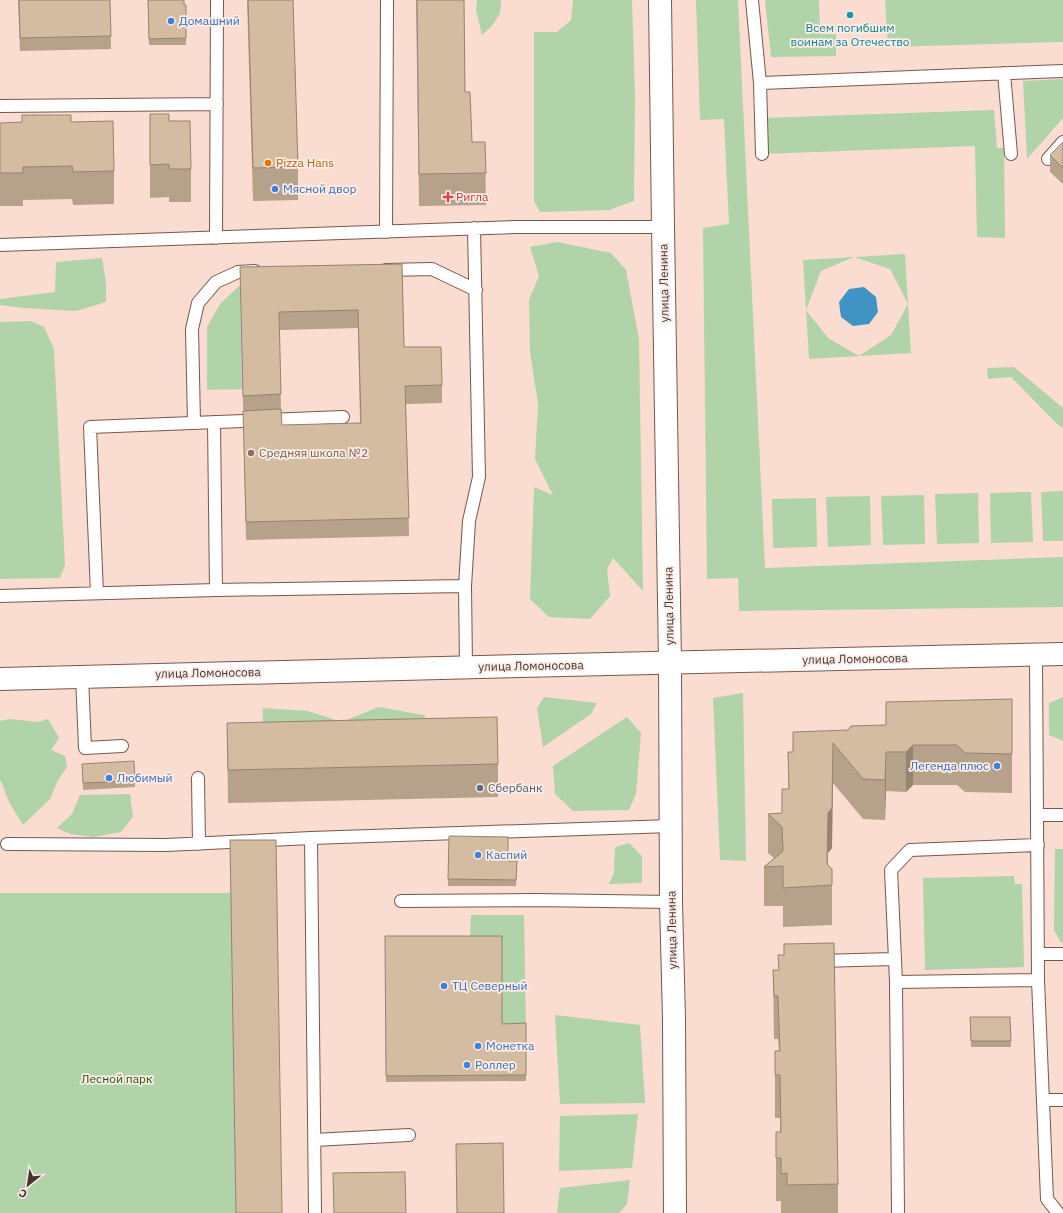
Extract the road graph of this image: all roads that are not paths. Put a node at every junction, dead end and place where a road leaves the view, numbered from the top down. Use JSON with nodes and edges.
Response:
{"nodes":[{"id":1,"x":217,"y":0,"type":"edge"},
{"id":2,"x":387,"y":0,"type":"edge"},
{"id":3,"x":660,"y":0,"type":"edge"},
{"id":4,"x":752,"y":0,"type":"edge"},
{"id":5,"x":1063,"y":71,"type":"edge"},
{"id":6,"x":1004,"y":74,"type":"junction"},
{"id":7,"x":760,"y":83,"type":"junction"},
{"id":8,"x":217,"y":104,"type":"junction"},
{"id":9,"x":0,"y":106,"type":"edge"},
{"id":10,"x":1063,"y":142,"type":"edge"},
{"id":11,"x":762,"y":154,"type":"dead end"},
{"id":12,"x":1011,"y":154,"type":"dead end"},
{"id":13,"x":1048,"y":159,"type":"dead end"},
{"id":14,"x":663,"y":227,"type":"junction"},
{"id":15,"x":474,"y":228,"type":"junction"},
{"id":16,"x":386,"y":232,"type":"junction"},
{"id":17,"x":216,"y":238,"type":"junction"},
{"id":18,"x":0,"y":245,"type":"edge"},
{"id":19,"x":377,"y":270,"type":"edge"},
{"id":20,"x":269,"y":271,"type":"edge"},
{"id":21,"x":476,"y":290,"type":"junction"},
{"id":22,"x":343,"y":417,"type":"dead end"},
{"id":23,"x":214,"y":422,"type":"junction"},
{"id":24,"x":194,"y":423,"type":"junction"},
{"id":25,"x":465,"y":586,"type":"junction"},
{"id":26,"x":216,"y":590,"type":"junction"},
{"id":27,"x":97,"y":593,"type":"junction"},
{"id":28,"x":0,"y":596,"type":"edge"},
{"id":29,"x":1063,"y":654,"type":"edge"},
{"id":30,"x":1036,"y":656,"type":"junction"},
{"id":31,"x":670,"y":663,"type":"junction"},
{"id":32,"x":466,"y":667,"type":"junction"},
{"id":33,"x":82,"y":676,"type":"junction"},
{"id":34,"x":0,"y":678,"type":"edge"},
{"id":35,"x":122,"y":746,"type":"dead end"},
{"id":36,"x":198,"y":778,"type":"dead end"},
{"id":37,"x":1063,"y":814,"type":"edge"},
{"id":38,"x":1037,"y":815,"type":"junction"},
{"id":39,"x":671,"y":826,"type":"junction"},
{"id":40,"x":311,"y":838,"type":"junction"},
{"id":41,"x":7,"y":844,"type":"dead end"},
{"id":42,"x":199,"y":844,"type":"junction"},
{"id":43,"x":1038,"y":845,"type":"junction"},
{"id":44,"x":401,"y":900,"type":"dead end"},
{"id":45,"x":671,"y":902,"type":"junction"},
{"id":46,"x":1038,"y":954,"type":"junction"},
{"id":47,"x":1063,"y":954,"type":"edge"},
{"id":48,"x":895,"y":959,"type":"junction"},
{"id":49,"x":809,"y":961,"type":"edge"},
{"id":50,"x":1038,"y":980,"type":"junction"},
{"id":51,"x":896,"y":982,"type":"junction"},
{"id":52,"x":1044,"y":1100,"type":"junction"},
{"id":53,"x":1063,"y":1100,"type":"edge"},
{"id":54,"x":408,"y":1135,"type":"dead end"},
{"id":55,"x":314,"y":1140,"type":"junction"},
{"id":56,"x":315,"y":1213,"type":"edge"},
{"id":57,"x":675,"y":1213,"type":"edge"},
{"id":58,"x":898,"y":1213,"type":"edge"},
{"id":59,"x":1058,"y":1213,"type":"edge"}],
"edges":[{"from":1,"to":8,"type":"lane"},
{"from":2,"to":16,"type":"lane"},
{"from":3,"to":14,"type":"street","name":"улица Ленина"},
{"from":4,"to":7,"type":"lane"},
{"from":5,"to":6,"type":"lane"},
{"from":6,"to":7,"type":"lane"},
{"from":6,"to":12,"type":"lane"},
{"from":7,"to":11,"type":"lane"},
{"from":8,"to":9,"type":"lane"},
{"from":8,"to":17,"type":"lane"},
{"from":10,"to":13,"type":"lane"},
{"from":14,"to":15,"type":"lane"},
{"from":14,"to":31,"type":"street","name":"улица Ленина"},
{"from":15,"to":16,"type":"lane"},
{"from":15,"to":21,"type":"lane"},
{"from":16,"to":17,"type":"lane"},
{"from":17,"to":18,"type":"lane"},
{"from":19,"to":21,"type":"lane"},
{"from":20,"to":24,"type":"lane"},
{"from":21,"to":25,"type":"lane"},
{"from":22,"to":23,"type":"lane"},
{"from":23,"to":24,"type":"lane"},
{"from":23,"to":26,"type":"lane"},
{"from":24,"to":27,"type":"lane"},
{"from":25,"to":26,"type":"lane"},
{"from":25,"to":32,"type":"lane"},
{"from":26,"to":27,"type":"lane"},
{"from":27,"to":28,"type":"lane"},
{"from":29,"to":30,"type":"street","name":"улица Ломоносова"},
{"from":30,"to":31,"type":"street","name":"улица Ломоносова"},
{"from":30,"to":38,"type":"lane"},
{"from":31,"to":32,"type":"street","name":"улица Ломоносова"},
{"from":31,"to":39,"type":"street","name":"улица Ленина"},
{"from":32,"to":33,"type":"street","name":"улица Ломоносова"},
{"from":33,"to":34,"type":"street","name":"улица Ломоносова"},
{"from":33,"to":35,"type":"lane"},
{"from":36,"to":42,"type":"lane"},
{"from":37,"to":38,"type":"lane"},
{"from":38,"to":43,"type":"lane"},
{"from":39,"to":40,"type":"lane"},
{"from":39,"to":45,"type":"street","name":"улица Ленина"},
{"from":40,"to":42,"type":"lane"},
{"from":40,"to":55,"type":"lane"},
{"from":41,"to":42,"type":"lane"},
{"from":43,"to":46,"type":"lane"},
{"from":43,"to":48,"type":"lane"},
{"from":44,"to":45,"type":"lane"},
{"from":45,"to":57,"type":"street","name":"улица Ленина"},
{"from":46,"to":47,"type":"lane"},
{"from":46,"to":50,"type":"lane"},
{"from":48,"to":49,"type":"lane"},
{"from":48,"to":51,"type":"lane"},
{"from":50,"to":51,"type":"lane"},
{"from":50,"to":52,"type":"lane"},
{"from":51,"to":58,"type":"lane"},
{"from":52,"to":53,"type":"lane"},
{"from":52,"to":59,"type":"lane"},
{"from":54,"to":55,"type":"lane"},
{"from":55,"to":56,"type":"lane"}]}
